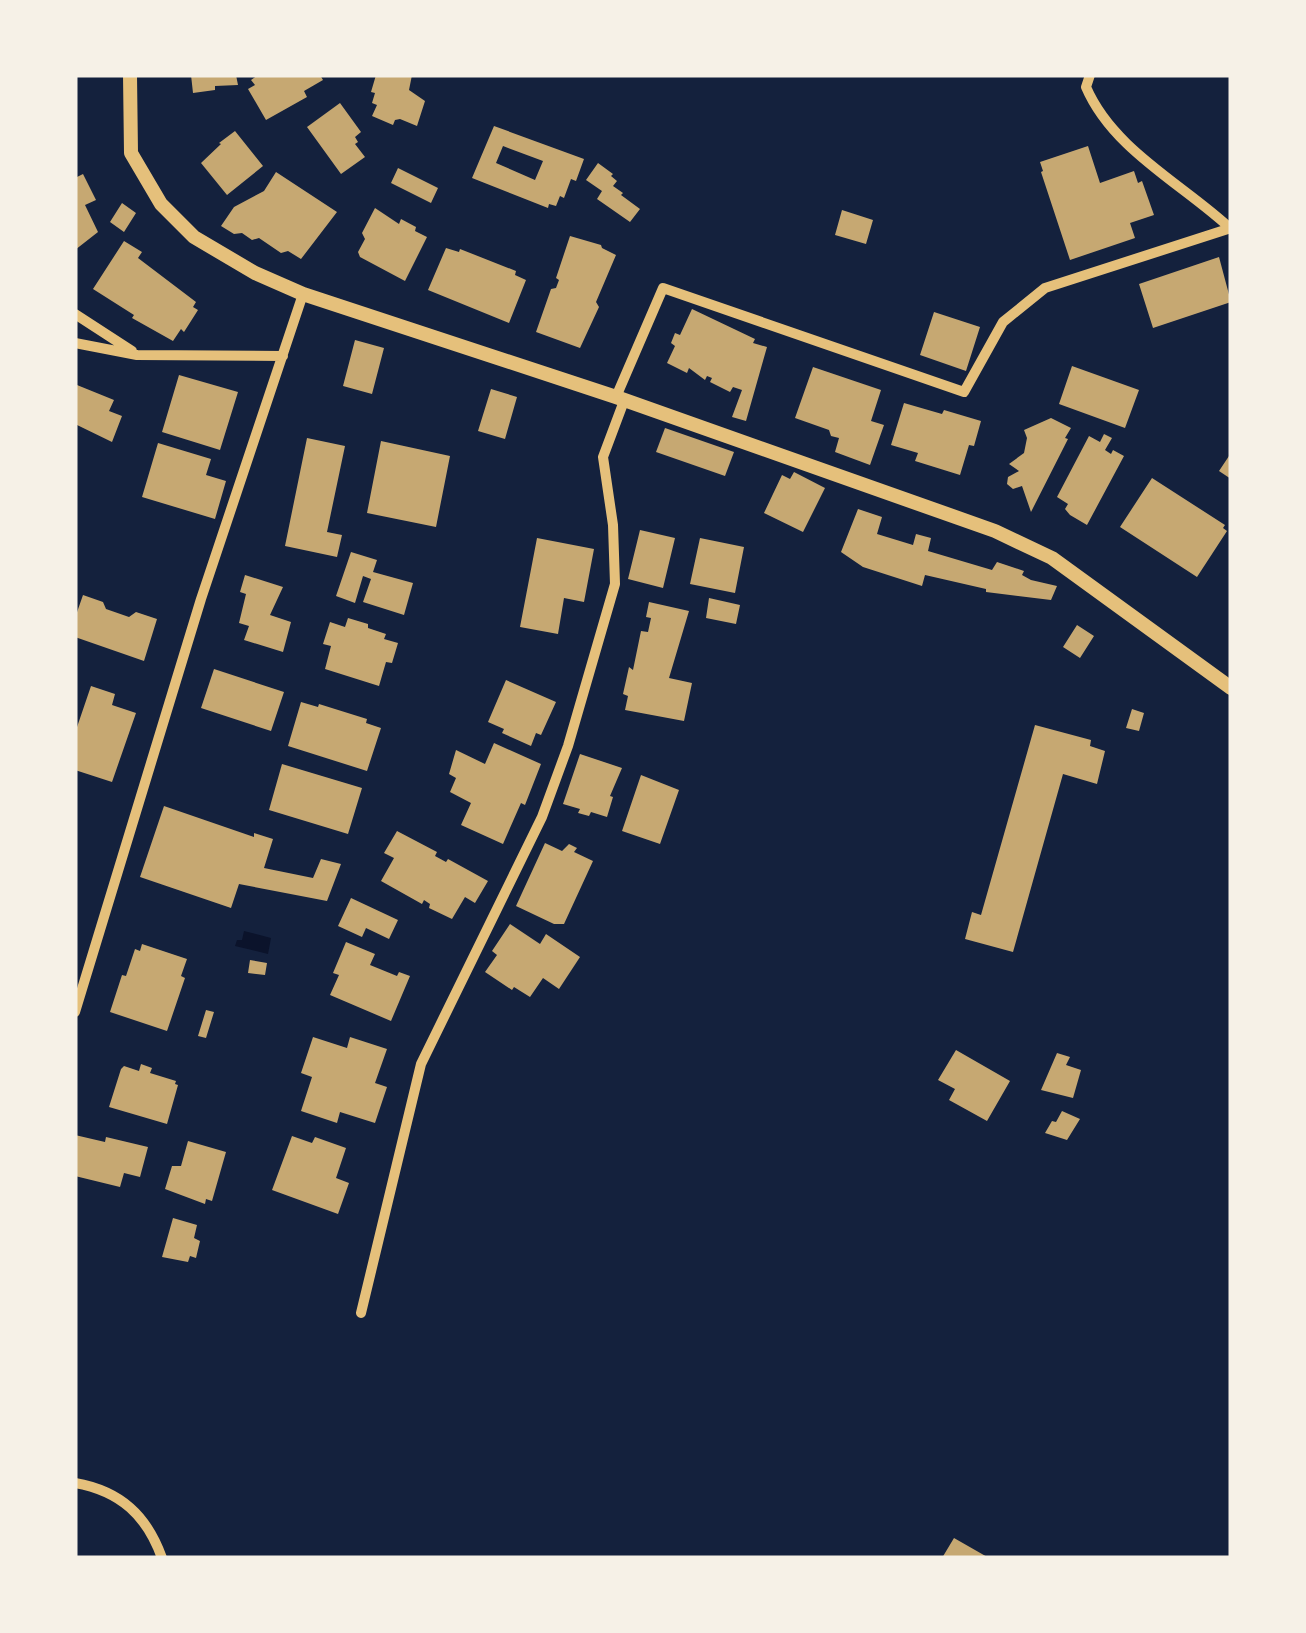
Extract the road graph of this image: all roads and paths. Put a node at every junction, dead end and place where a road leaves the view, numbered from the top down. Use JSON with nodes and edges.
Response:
{"nodes":[{"id":1,"x":130,"y":75,"type":"edge"},
{"id":2,"x":1090,"y":75,"type":"edge"},
{"id":3,"x":1231,"y":229,"type":"edge"},
{"id":4,"x":303,"y":294,"type":"junction"},
{"id":5,"x":75,"y":314,"type":"edge"},
{"id":6,"x":75,"y":343,"type":"edge"},
{"id":7,"x":137,"y":355,"type":"junction"},
{"id":8,"x":283,"y":356,"type":"junction"},
{"id":9,"x":620,"y":399,"type":"junction"},
{"id":10,"x":1231,"y":688,"type":"edge"},
{"id":11,"x":75,"y":1012,"type":"edge"},
{"id":12,"x":361,"y":1313,"type":"dead end"},
{"id":13,"x":75,"y":1483,"type":"edge"},
{"id":14,"x":162,"y":1558,"type":"edge"}],
"edges":[{"from":1,"to":4,"type":"street"},
{"from":2,"to":3,"type":"street"},
{"from":3,"to":9,"type":"street"},
{"from":4,"to":8,"type":"street"},
{"from":4,"to":9,"type":"street"},
{"from":5,"to":7,"type":"street"},
{"from":6,"to":7,"type":"street"},
{"from":7,"to":8,"type":"street"},
{"from":8,"to":11,"type":"street"},
{"from":9,"to":10,"type":"street"},
{"from":9,"to":12,"type":"street"},
{"from":13,"to":14,"type":"street"}]}
